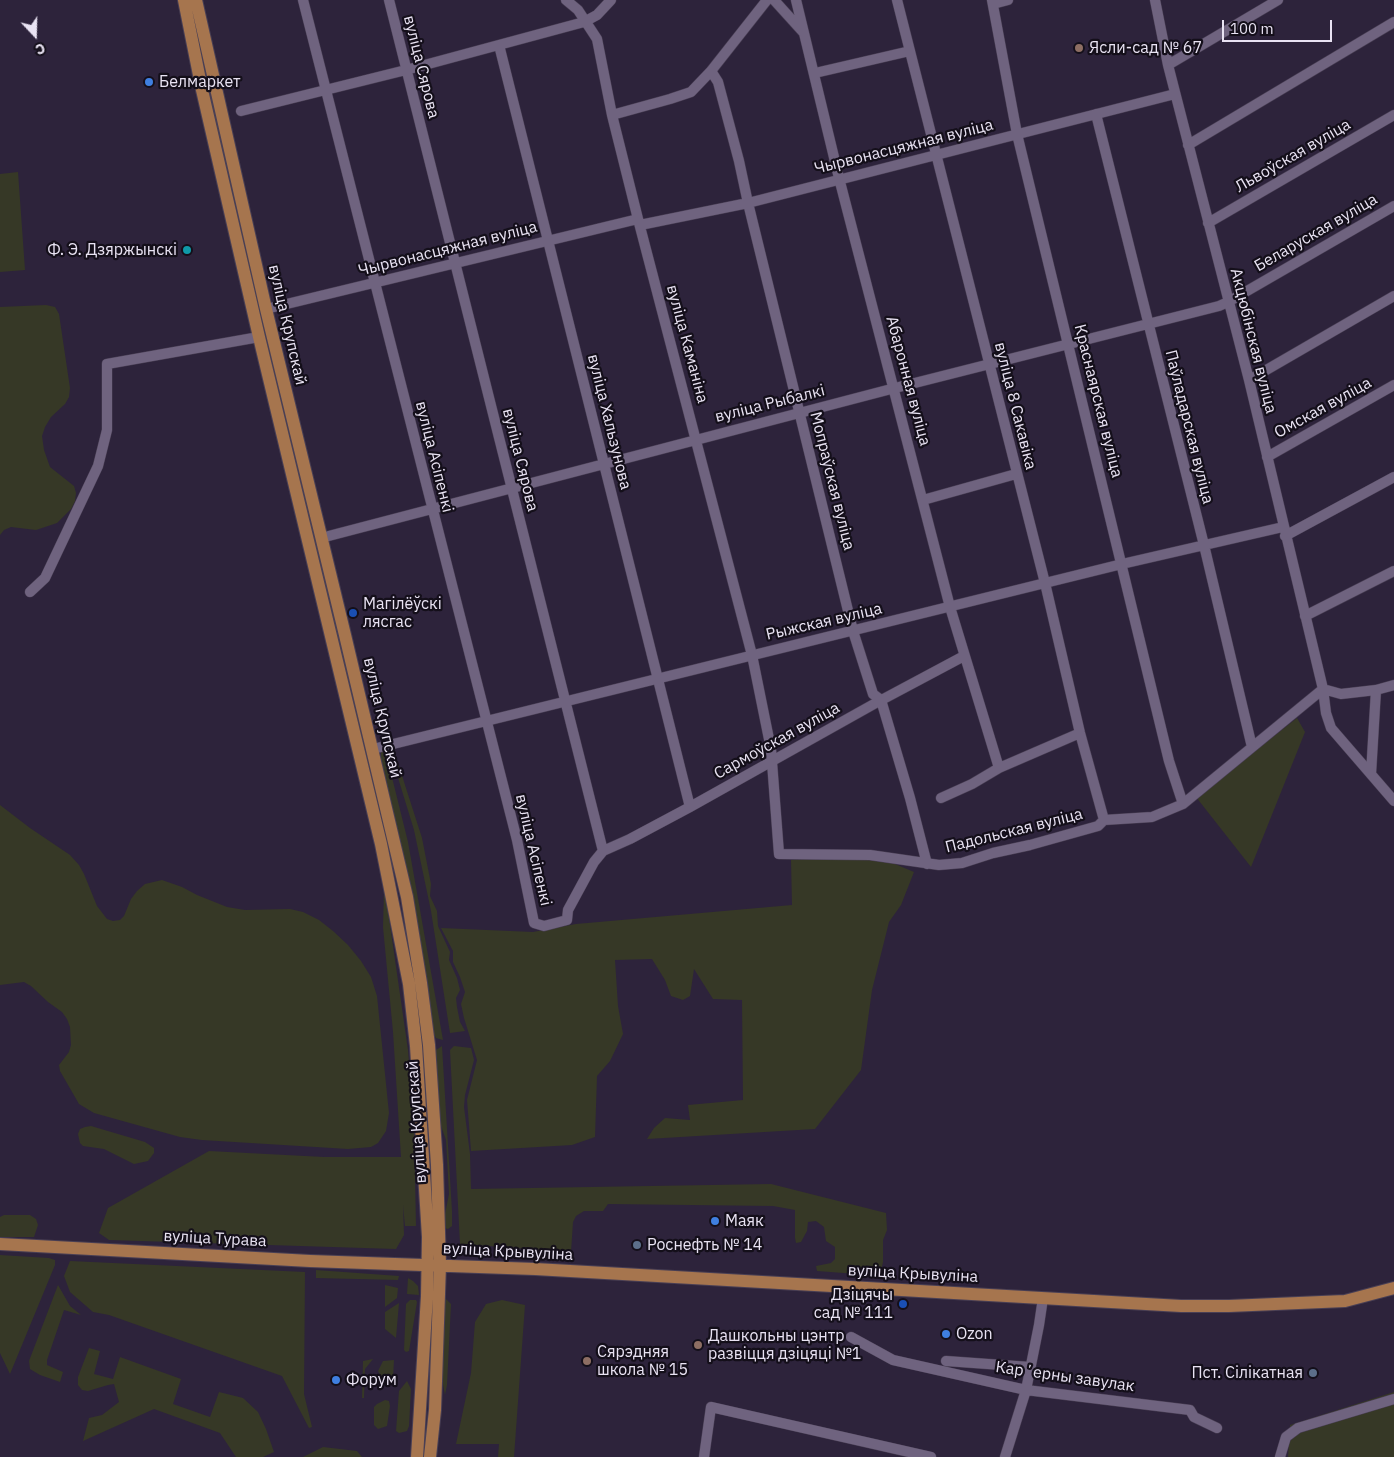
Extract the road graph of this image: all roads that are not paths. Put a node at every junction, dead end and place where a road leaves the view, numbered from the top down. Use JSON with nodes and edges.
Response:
{"nodes":[{"id":1,"x":184,"y":0,"type":"edge"},
{"id":2,"x":196,"y":0,"type":"edge"},
{"id":3,"x":303,"y":0,"type":"edge"},
{"id":4,"x":389,"y":0,"type":"edge"},
{"id":5,"x":566,"y":0,"type":"edge"},
{"id":6,"x":611,"y":0,"type":"edge"},
{"id":7,"x":768,"y":0,"type":"edge"},
{"id":8,"x":774,"y":0,"type":"edge"},
{"id":9,"x":796,"y":0,"type":"edge"},
{"id":10,"x":897,"y":0,"type":"edge"},
{"id":11,"x":1008,"y":0,"type":"edge"},
{"id":12,"x":1155,"y":0,"type":"edge"},
{"id":13,"x":1278,"y":0,"type":"edge"},
{"id":14,"x":992,"y":2,"type":"edge"},
{"id":15,"x":584,"y":22,"type":"junction"},
{"id":16,"x":1394,"y":22,"type":"edge"},
{"id":17,"x":804,"y":32,"type":"junction"},
{"id":18,"x":499,"y":45,"type":"junction"},
{"id":19,"x":910,"y":51,"type":"junction"},
{"id":20,"x":1168,"y":65,"type":"junction"},
{"id":21,"x":406,"y":70,"type":"junction"},
{"id":22,"x":711,"y":72,"type":"junction"},
{"id":23,"x":815,"y":73,"type":"junction"},
{"id":24,"x":326,"y":90,"type":"junction"},
{"id":25,"x":1176,"y":94,"type":"junction"},
{"id":26,"x":241,"y":111,"type":"dead end"},
{"id":27,"x":1096,"y":114,"type":"junction"},
{"id":28,"x":612,"y":115,"type":"junction"},
{"id":29,"x":1394,"y":115,"type":"edge"},
{"id":30,"x":1017,"y":134,"type":"junction"},
{"id":31,"x":1188,"y":145,"type":"junction"},
{"id":32,"x":935,"y":155,"type":"junction"},
{"id":33,"x":839,"y":178,"type":"junction"},
{"id":34,"x":748,"y":203,"type":"junction"},
{"id":35,"x":1394,"y":206,"type":"edge"},
{"id":36,"x":639,"y":222,"type":"junction"},
{"id":37,"x":1208,"y":223,"type":"junction"},
{"id":38,"x":548,"y":240,"type":"junction"},
{"id":39,"x":455,"y":263,"type":"junction"},
{"id":40,"x":375,"y":283,"type":"junction"},
{"id":41,"x":1394,"y":296,"type":"edge"},
{"id":42,"x":1228,"y":302,"type":"junction"},
{"id":43,"x":266,"y":309,"type":"junction"},
{"id":44,"x":1148,"y":324,"type":"junction"},
{"id":45,"x":259,"y":337,"type":"junction"},
{"id":46,"x":1069,"y":345,"type":"junction"},
{"id":47,"x":989,"y":364,"type":"junction"},
{"id":48,"x":1248,"y":380,"type":"junction"},
{"id":49,"x":1394,"y":385,"type":"edge"},
{"id":50,"x":894,"y":388,"type":"junction"},
{"id":51,"x":800,"y":412,"type":"junction"},
{"id":52,"x":696,"y":439,"type":"junction"},
{"id":53,"x":1267,"y":457,"type":"junction"},
{"id":54,"x":603,"y":463,"type":"junction"},
{"id":55,"x":1016,"y":474,"type":"junction"},
{"id":56,"x":1394,"y":477,"type":"edge"},
{"id":57,"x":511,"y":487,"type":"junction"},
{"id":58,"x":923,"y":500,"type":"junction"},
{"id":59,"x":431,"y":508,"type":"junction"},
{"id":60,"x":1284,"y":531,"type":"junction"},
{"id":61,"x":321,"y":538,"type":"junction"},
{"id":62,"x":1204,"y":545,"type":"junction"},
{"id":63,"x":1122,"y":564,"type":"junction"},
{"id":64,"x":1394,"y":571,"type":"edge"},
{"id":65,"x":1045,"y":583,"type":"junction"},
{"id":66,"x":30,"y":592,"type":"dead end"},
{"id":67,"x":950,"y":607,"type":"junction"},
{"id":68,"x":1305,"y":616,"type":"junction"},
{"id":69,"x":852,"y":631,"type":"junction"},
{"id":70,"x":752,"y":655,"type":"junction"},
{"id":71,"x":964,"y":656,"type":"junction"},
{"id":72,"x":658,"y":679,"type":"junction"},
{"id":73,"x":1394,"y":685,"type":"edge"},
{"id":74,"x":1323,"y":689,"type":"junction"},
{"id":75,"x":1376,"y":690,"type":"junction"},
{"id":76,"x":881,"y":700,"type":"junction"},
{"id":77,"x":566,"y":702,"type":"junction"},
{"id":78,"x":486,"y":721,"type":"junction"},
{"id":79,"x":1080,"y":733,"type":"junction"},
{"id":80,"x":1252,"y":747,"type":"junction"},
{"id":81,"x":372,"y":749,"type":"junction"},
{"id":82,"x":772,"y":762,"type":"junction"},
{"id":83,"x":999,"y":768,"type":"junction"},
{"id":84,"x":1371,"y":774,"type":"junction"},
{"id":85,"x":941,"y":798,"type":"dead end"},
{"id":86,"x":1394,"y":801,"type":"edge"},
{"id":87,"x":1183,"y":804,"type":"junction"},
{"id":88,"x":690,"y":807,"type":"junction"},
{"id":89,"x":1104,"y":820,"type":"junction"},
{"id":90,"x":603,"y":851,"type":"junction"},
{"id":91,"x":779,"y":854,"type":"joint"},
{"id":92,"x":927,"y":864,"type":"junction"},
{"id":93,"x":0,"y":1244,"type":"edge"},
{"id":94,"x":434,"y":1265,"type":"junction"},
{"id":95,"x":1394,"y":1288,"type":"edge"},
{"id":96,"x":1043,"y":1298,"type":"junction"},
{"id":97,"x":850,"y":1337,"type":"dead end"},
{"id":98,"x":946,"y":1361,"type":"dead end"},
{"id":99,"x":1030,"y":1367,"type":"junction"},
{"id":100,"x":1026,"y":1390,"type":"junction"},
{"id":101,"x":1394,"y":1398,"type":"edge"},
{"id":102,"x":1217,"y":1428,"type":"dead end"},
{"id":103,"x":417,"y":1457,"type":"edge"},
{"id":104,"x":430,"y":1457,"type":"edge"},
{"id":105,"x":704,"y":1457,"type":"edge"},
{"id":106,"x":932,"y":1457,"type":"edge"},
{"id":107,"x":1005,"y":1457,"type":"edge"},
{"id":108,"x":1280,"y":1457,"type":"edge"}],
"edges":[{"from":1,"to":45,"type":"main road","name":"вуліца Крупскай"},
{"from":2,"to":43,"type":"main road","name":"вуліца Крупскай"},
{"from":3,"to":24,"type":"street","name":"вуліца Асіпенкі"},
{"from":4,"to":21,"type":"street","name":"вуліца Сярова"},
{"from":5,"to":15,"type":"street","name":"вуліца Каманіна"},
{"from":6,"to":15,"type":"street"},
{"from":7,"to":22,"type":"street"},
{"from":8,"to":17,"type":"street"},
{"from":9,"to":17,"type":"street","name":"Абаронная вуліца"},
{"from":10,"to":19,"type":"street","name":"вуліца 8 Сакавіка"},
{"from":11,"to":14,"type":"street"},
{"from":12,"to":20,"type":"street","name":"Акцюбінская вуліца"},
{"from":13,"to":20,"type":"street"},
{"from":14,"to":30,"type":"street","name":"Краснаярская вуліца"},
{"from":15,"to":18,"type":"street"},
{"from":15,"to":28,"type":"street","name":"вуліца Каманіна"},
{"from":16,"to":31,"type":"street"},
{"from":17,"to":23,"type":"street","name":"Абаронная вуліца"},
{"from":18,"to":21,"type":"street"},
{"from":18,"to":38,"type":"street","name":"вуліца Хальзунова"},
{"from":19,"to":23,"type":"street"},
{"from":19,"to":32,"type":"street","name":"вуліца 8 Сакавіка"},
{"from":20,"to":25,"type":"street","name":"Акцюбінская вуліца"},
{"from":21,"to":24,"type":"street"},
{"from":21,"to":39,"type":"street","name":"вуліца Сярова"},
{"from":22,"to":28,"type":"street"},
{"from":22,"to":34,"type":"street","name":"Мопраўская вуліца"},
{"from":23,"to":33,"type":"street","name":"Абаронная вуліца"},
{"from":24,"to":26,"type":"street"},
{"from":24,"to":40,"type":"street","name":"вуліца Асіпенкі"},
{"from":25,"to":27,"type":"street","name":"Чырвонасцяжная вуліца"},
{"from":25,"to":31,"type":"street","name":"Акцюбінская вуліца"},
{"from":27,"to":30,"type":"street","name":"Чырвонасцяжная вуліца"},
{"from":27,"to":44,"type":"street","name":"Паўладарская вуліца"},
{"from":28,"to":36,"type":"street","name":"вуліца Каманіна"},
{"from":29,"to":37,"type":"street","name":"Львоўская вуліца"},
{"from":30,"to":32,"type":"street","name":"Чырвонасцяжная вуліца"},
{"from":30,"to":46,"type":"street","name":"Краснаярская вуліца"},
{"from":31,"to":37,"type":"street","name":"Акцюбінская вуліца"},
{"from":32,"to":33,"type":"street","name":"Чырвонасцяжная вуліца"},
{"from":32,"to":47,"type":"street","name":"вуліца 8 Сакавіка"},
{"from":33,"to":34,"type":"street","name":"Чырвонасцяжная вуліца"},
{"from":33,"to":50,"type":"street","name":"Абаронная вуліца"},
{"from":34,"to":36,"type":"street","name":"Чырвонасцяжная вуліца"},
{"from":34,"to":51,"type":"street","name":"Мопраўская вуліца"},
{"from":35,"to":42,"type":"street","name":"Беларуская вуліца"},
{"from":36,"to":38,"type":"street","name":"Чырвонасцяжная вуліца"},
{"from":36,"to":52,"type":"street","name":"вуліца Каманіна"},
{"from":37,"to":42,"type":"street","name":"Акцюбінская вуліца"},
{"from":38,"to":39,"type":"street","name":"Чырвонасцяжная вуліца"},
{"from":38,"to":54,"type":"street","name":"вуліца Хальзунова"},
{"from":39,"to":40,"type":"street","name":"Чырвонасцяжная вуліца"},
{"from":39,"to":57,"type":"street","name":"вуліца Сярова"},
{"from":40,"to":43,"type":"street","name":"Чырвонасцяжная вуліца"},
{"from":40,"to":59,"type":"street","name":"вуліца Асіпенкі"},
{"from":41,"to":48,"type":"street"},
{"from":42,"to":44,"type":"street","name":"вуліца Рыбалкі"},
{"from":42,"to":48,"type":"street","name":"Акцюбінская вуліца"},
{"from":43,"to":61,"type":"main road","name":"вуліца Крупскай"},
{"from":44,"to":46,"type":"street","name":"вуліца Рыбалкі"},
{"from":44,"to":62,"type":"street","name":"Паўладарская вуліца"},
{"from":45,"to":66,"type":"street"},
{"from":45,"to":94,"type":"main road","name":"вуліца Крупскай"},
{"from":46,"to":47,"type":"street","name":"вуліца Рыбалкі"},
{"from":46,"to":63,"type":"street","name":"Краснаярская вуліца"},
{"from":47,"to":50,"type":"street","name":"вуліца Рыбалкі"},
{"from":47,"to":55,"type":"street","name":"вуліца 8 Сакавіка"},
{"from":48,"to":53,"type":"street","name":"Акцюбінская вуліца"},
{"from":49,"to":53,"type":"street","name":"Омская вуліца"},
{"from":50,"to":51,"type":"street","name":"вуліца Рыбалкі"},
{"from":50,"to":58,"type":"street","name":"Абаронная вуліца"},
{"from":51,"to":52,"type":"street","name":"вуліца Рыбалкі"},
{"from":51,"to":69,"type":"street","name":"Мопраўская вуліца"},
{"from":52,"to":54,"type":"street","name":"вуліца Рыбалкі"},
{"from":52,"to":70,"type":"street","name":"вуліца Каманіна"},
{"from":53,"to":60,"type":"street","name":"Акцюбінская вуліца"},
{"from":54,"to":57,"type":"street","name":"вуліца Рыбалкі"},
{"from":54,"to":72,"type":"street","name":"вуліца Хальзунова"},
{"from":55,"to":58,"type":"street"},
{"from":55,"to":65,"type":"street","name":"вуліца 8 Сакавіка"},
{"from":56,"to":60,"type":"street","name":"Рыжская вуліца"},
{"from":57,"to":59,"type":"street","name":"вуліца Рыбалкі"},
{"from":57,"to":77,"type":"street","name":"вуліца Сярова"},
{"from":58,"to":67,"type":"street","name":"Абаронная вуліца"},
{"from":59,"to":61,"type":"street","name":"вуліца Рыбалкі"},
{"from":59,"to":78,"type":"street","name":"вуліца Асіпенкі"},
{"from":60,"to":62,"type":"street","name":"Рыжская вуліца"},
{"from":60,"to":68,"type":"street","name":"Акцюбінская вуліца"},
{"from":61,"to":81,"type":"main road","name":"вуліца Крупскай"},
{"from":62,"to":63,"type":"street","name":"Рыжская вуліца"},
{"from":62,"to":80,"type":"street","name":"Паўладарская вуліца"},
{"from":63,"to":65,"type":"street","name":"Рыжская вуліца"},
{"from":63,"to":87,"type":"street","name":"Краснаярская вуліца"},
{"from":64,"to":68,"type":"street"},
{"from":65,"to":67,"type":"street","name":"Рыжская вуліца"},
{"from":65,"to":79,"type":"street","name":"вуліца 8 Сакавіка"},
{"from":67,"to":69,"type":"street","name":"Рыжская вуліца"},
{"from":67,"to":71,"type":"street","name":"Абаронная вуліца"},
{"from":68,"to":74,"type":"street","name":"Акцюбінская вуліца"},
{"from":69,"to":70,"type":"street","name":"Рыжская вуліца"},
{"from":69,"to":76,"type":"street","name":"Мопраўская вуліца"},
{"from":70,"to":72,"type":"street","name":"Рыжская вуліца"},
{"from":70,"to":82,"type":"street","name":"вуліца Каманіна"},
{"from":71,"to":76,"type":"street","name":"Сармоўская вуліца"},
{"from":71,"to":83,"type":"street","name":"Абаронная вуліца"},
{"from":72,"to":77,"type":"street","name":"Рыжская вуліца"},
{"from":72,"to":88,"type":"street","name":"вуліца Хальзунова"},
{"from":73,"to":75,"type":"street"},
{"from":74,"to":75,"type":"street"},
{"from":74,"to":80,"type":"street"},
{"from":74,"to":84,"type":"street","name":"Акцюбінская вуліца"},
{"from":75,"to":84,"type":"street"},
{"from":76,"to":82,"type":"street","name":"Сармоўская вуліца"},
{"from":76,"to":92,"type":"street","name":"Мопраўская вуліца"},
{"from":77,"to":78,"type":"street","name":"Рыжская вуліца"},
{"from":77,"to":90,"type":"street","name":"вуліца Сярова"},
{"from":78,"to":81,"type":"street","name":"Рыжская вуліца"},
{"from":78,"to":90,"type":"street","name":"вуліца Асіпенкі"},
{"from":79,"to":83,"type":"street"},
{"from":79,"to":89,"type":"street","name":"вуліца 8 Сакавіка"},
{"from":80,"to":87,"type":"street"},
{"from":81,"to":94,"type":"main road","name":"вуліца Крупскай"},
{"from":82,"to":88,"type":"street","name":"Сармоўская вуліца"},
{"from":82,"to":91,"type":"street","name":"вуліца Каманіна"},
{"from":83,"to":85,"type":"street"},
{"from":84,"to":86,"type":"street","name":"Акцюбінская вуліца"},
{"from":87,"to":89,"type":"street"},
{"from":88,"to":90,"type":"street","name":"Сармоўская вуліца"},
{"from":89,"to":92,"type":"street","name":"Падольская вуліца"},
{"from":91,"to":92,"type":"street","name":"Падольская вуліца"},
{"from":93,"to":94,"type":"main road","name":"вуліца Турава"},
{"from":94,"to":96,"type":"main road","name":"вуліца Крывуліна"},
{"from":94,"to":103,"type":"main road","name":"вуліца Крупскай"},
{"from":94,"to":104,"type":"main road","name":"вуліца Крупскай"},
{"from":95,"to":96,"type":"main road","name":"вуліца Крывуліна"},
{"from":96,"to":99,"type":"street"},
{"from":97,"to":100,"type":"street","name":"Карʼерны завулак"},
{"from":98,"to":99,"type":"street"},
{"from":99,"to":100,"type":"street"},
{"from":100,"to":102,"type":"street","name":"Карʼерны завулак"},
{"from":100,"to":107,"type":"street"},
{"from":101,"to":108,"type":"street"},
{"from":105,"to":106,"type":"street"}]}
